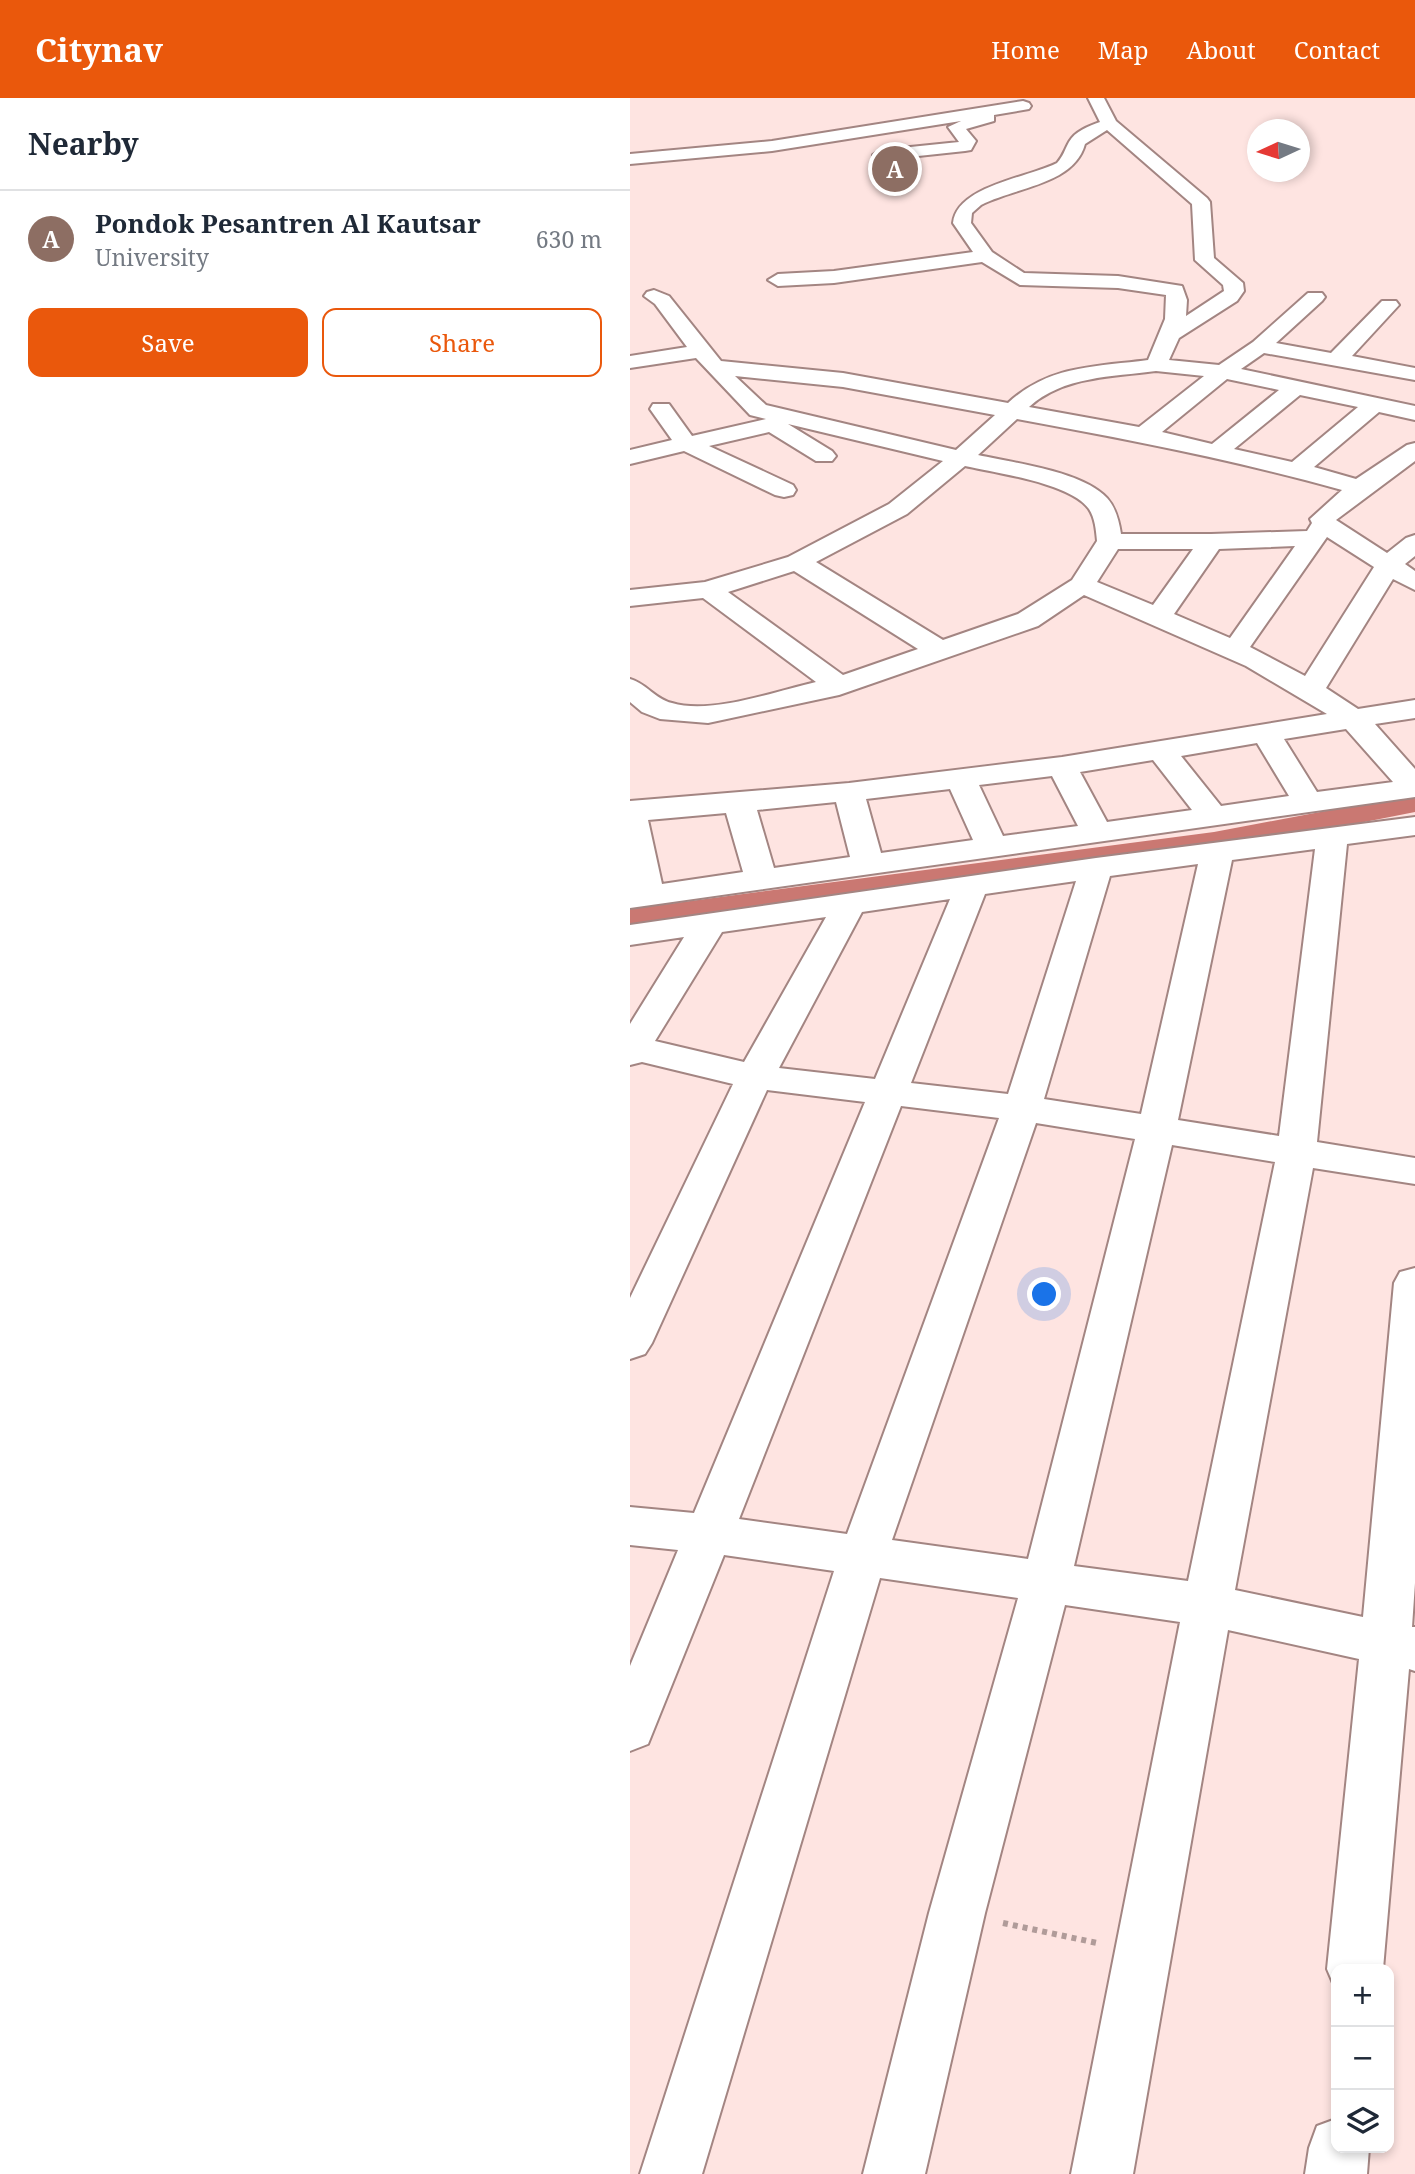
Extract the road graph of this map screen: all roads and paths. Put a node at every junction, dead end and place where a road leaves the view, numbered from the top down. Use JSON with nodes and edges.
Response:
{"nodes":[{"id":1,"x":1096,"y":98,"type":"edge"},
{"id":2,"x":1040,"y":99,"type":"edge"},
{"id":3,"x":1023,"y":106,"type":"junction"},
{"id":4,"x":1109,"y":124,"type":"junction"},
{"id":5,"x":881,"y":155,"type":"dead end"},
{"id":6,"x":630,"y":159,"type":"edge"},
{"id":7,"x":985,"y":256,"type":"junction"},
{"id":8,"x":778,"y":280,"type":"dead end"},
{"id":9,"x":654,"y":296,"type":"dead end"},
{"id":10,"x":1315,"y":297,"type":"dead end"},
{"id":11,"x":1389,"y":305,"type":"dead end"},
{"id":12,"x":1172,"y":334,"type":"junction"},
{"id":13,"x":1260,"y":346,"type":"junction"},
{"id":14,"x":708,"y":359,"type":"junction"},
{"id":15,"x":1336,"y":360,"type":"junction"},
{"id":16,"x":630,"y":362,"type":"edge"},
{"id":17,"x":1156,"y":365,"type":"junction"},
{"id":18,"x":1223,"y":372,"type":"junction"},
{"id":19,"x":1414,"y":373,"type":"edge"},
{"id":20,"x":1294,"y":389,"type":"junction"},
{"id":21,"x":1374,"y":405,"type":"junction"},
{"id":22,"x":662,"y":409,"type":"dead end"},
{"id":23,"x":1014,"y":410,"type":"junction"},
{"id":24,"x":1415,"y":413,"type":"edge"},
{"id":25,"x":781,"y":421,"type":"junction"},
{"id":26,"x":1144,"y":435,"type":"junction"},
{"id":27,"x":685,"y":443,"type":"junction"},
{"id":28,"x":1415,"y":450,"type":"edge"},
{"id":29,"x":1217,"y":451,"type":"junction"},
{"id":30,"x":824,"y":456,"type":"dead end"},
{"id":31,"x":630,"y":457,"type":"edge"},
{"id":32,"x":961,"y":458,"type":"junction"},
{"id":33,"x":1297,"y":470,"type":"junction"},
{"id":34,"x":1360,"y":488,"type":"junction"},
{"id":35,"x":783,"y":490,"type":"dead end"},
{"id":36,"x":1320,"y":531,"type":"junction"},
{"id":37,"x":1110,"y":541,"type":"junction"},
{"id":38,"x":1211,"y":542,"type":"junction"},
{"id":39,"x":1415,"y":543,"type":"edge"},
{"id":40,"x":797,"y":562,"type":"junction"},
{"id":41,"x":1389,"y":564,"type":"junction"},
{"id":42,"x":1415,"y":582,"type":"edge"},
{"id":43,"x":1082,"y":585,"type":"junction"},
{"id":44,"x":708,"y":590,"type":"junction"},
{"id":45,"x":630,"y":598,"type":"edge"},
{"id":46,"x":1157,"y":618,"type":"junction"},
{"id":47,"x":941,"y":651,"type":"junction"},
{"id":48,"x":1234,"y":651,"type":"junction"},
{"id":49,"x":839,"y":686,"type":"junction"},
{"id":50,"x":630,"y":688,"type":"edge"},
{"id":51,"x":1310,"y":691,"type":"junction"},
{"id":52,"x":1415,"y":709,"type":"edge"},
{"id":53,"x":1352,"y":719,"type":"junction"},
{"id":54,"x":1265,"y":733,"type":"junction"},
{"id":55,"x":1161,"y":750,"type":"junction"},
{"id":56,"x":1062,"y":766,"type":"junction"},
{"id":57,"x":960,"y":778,"type":"junction"},
{"id":58,"x":1415,"y":788,"type":"edge"},
{"id":59,"x":849,"y":792,"type":"junction"},
{"id":60,"x":739,"y":802,"type":"junction"},
{"id":61,"x":1308,"y":802,"type":"junction"},
{"id":62,"x":630,"y":811,"type":"edge"},
{"id":63,"x":1415,"y":826,"type":"edge"},
{"id":64,"x":1215,"y":834,"type":"junction"},
{"id":65,"x":1332,"y":838,"type":"junction"},
{"id":66,"x":993,"y":849,"type":"junction"},
{"id":67,"x":1097,"y":851,"type":"junction"},
{"id":68,"x":868,"y":865,"type":"junction"},
{"id":69,"x":761,"y":880,"type":"junction"},
{"id":70,"x":972,"y":886,"type":"junction"},
{"id":71,"x":639,"y":896,"type":"edge"},
{"id":72,"x":850,"y":903,"type":"junction"},
{"id":73,"x":709,"y":925,"type":"junction"},
{"id":74,"x":630,"y":935,"type":"edge"},
{"id":75,"x":631,"y":1049,"type":"edge"},
{"id":76,"x":755,"y":1077,"type":"junction"},
{"id":77,"x":888,"y":1092,"type":"junction"},
{"id":78,"x":1022,"y":1108,"type":"junction"},
{"id":79,"x":1157,"y":1128,"type":"junction"},
{"id":80,"x":1297,"y":1151,"type":"junction"},
{"id":81,"x":1415,"y":1171,"type":"edge"},
{"id":82,"x":1415,"y":1283,"type":"edge"},
{"id":83,"x":630,"y":1343,"type":"edge"},
{"id":84,"x":630,"y":1526,"type":"edge"},
{"id":85,"x":710,"y":1534,"type":"junction"},
{"id":86,"x":863,"y":1556,"type":"junction"},
{"id":87,"x":1046,"y":1583,"type":"junction"},
{"id":88,"x":1208,"y":1605,"type":"junction"},
{"id":89,"x":1401,"y":1646,"type":"edge"},
{"id":90,"x":630,"y":1728,"type":"edge"},
{"id":91,"x":957,"y":1913,"type":"junction"},
{"id":92,"x":1143,"y":1952,"type":"junction"},
{"id":93,"x":1356,"y":1964,"type":"edge"},
{"id":94,"x":1338,"y":2153,"type":"edge"},
{"id":95,"x":671,"y":2174,"type":"edge"},
{"id":96,"x":894,"y":2174,"type":"edge"},
{"id":97,"x":1102,"y":2174,"type":"edge"},
{"id":98,"x":1336,"y":2174,"type":"edge"}],
"edges":[{"from":1,"to":4,"type":"street"},
{"from":2,"to":3,"type":"street"},
{"from":3,"to":5,"type":"street"},
{"from":3,"to":6,"type":"street"},
{"from":4,"to":7,"type":"street"},
{"from":4,"to":12,"type":"street"},
{"from":7,"to":8,"type":"street"},
{"from":7,"to":12,"type":"street"},
{"from":9,"to":14,"type":"street"},
{"from":10,"to":13,"type":"street"},
{"from":11,"to":15,"type":"street"},
{"from":12,"to":17,"type":"street"},
{"from":13,"to":15,"type":"street"},
{"from":13,"to":18,"type":"street"},
{"from":14,"to":16,"type":"street"},
{"from":14,"to":23,"type":"street"},
{"from":14,"to":25,"type":"street"},
{"from":15,"to":19,"type":"street"},
{"from":17,"to":18,"type":"street"},
{"from":17,"to":23,"type":"street"},
{"from":18,"to":20,"type":"street"},
{"from":18,"to":26,"type":"street"},
{"from":20,"to":21,"type":"street"},
{"from":20,"to":29,"type":"street"},
{"from":21,"to":24,"type":"street"},
{"from":21,"to":33,"type":"street"},
{"from":22,"to":27,"type":"street"},
{"from":23,"to":26,"type":"street"},
{"from":23,"to":32,"type":"street"},
{"from":25,"to":27,"type":"street"},
{"from":25,"to":30,"type":"street"},
{"from":25,"to":32,"type":"street"},
{"from":26,"to":29,"type":"street"},
{"from":27,"to":31,"type":"street"},
{"from":27,"to":35,"type":"street"},
{"from":28,"to":34,"type":"street"},
{"from":29,"to":33,"type":"street"},
{"from":32,"to":37,"type":"street"},
{"from":32,"to":40,"type":"street"},
{"from":33,"to":34,"type":"street"},
{"from":34,"to":36,"type":"street"},
{"from":36,"to":38,"type":"street"},
{"from":36,"to":41,"type":"street"},
{"from":36,"to":48,"type":"street"},
{"from":37,"to":38,"type":"street"},
{"from":37,"to":43,"type":"street"},
{"from":38,"to":46,"type":"street"},
{"from":39,"to":41,"type":"street"},
{"from":40,"to":44,"type":"street"},
{"from":40,"to":47,"type":"street"},
{"from":41,"to":42,"type":"street"},
{"from":41,"to":51,"type":"street"},
{"from":43,"to":46,"type":"street"},
{"from":43,"to":47,"type":"street"},
{"from":44,"to":45,"type":"street"},
{"from":44,"to":49,"type":"street"},
{"from":46,"to":48,"type":"street"},
{"from":47,"to":49,"type":"street"},
{"from":48,"to":51,"type":"street"},
{"from":49,"to":50,"type":"street"},
{"from":51,"to":53,"type":"street"},
{"from":52,"to":53,"type":"street"},
{"from":53,"to":54,"type":"street"},
{"from":53,"to":58,"type":"street"},
{"from":54,"to":55,"type":"street"},
{"from":54,"to":61,"type":"street"},
{"from":55,"to":56,"type":"street"},
{"from":55,"to":64,"type":"street"},
{"from":56,"to":57,"type":"street"},
{"from":56,"to":67,"type":"street"},
{"from":57,"to":59,"type":"street"},
{"from":57,"to":66,"type":"street"},
{"from":58,"to":61,"type":"street"},
{"from":59,"to":60,"type":"street"},
{"from":59,"to":68,"type":"street"},
{"from":60,"to":62,"type":"street"},
{"from":60,"to":69,"type":"street"},
{"from":61,"to":64,"type":"street"},
{"from":62,"to":71,"type":"street"},
{"from":63,"to":65,"type":"street"},
{"from":64,"to":65,"type":"street"},
{"from":64,"to":67,"type":"street"},
{"from":64,"to":79,"type":"street"},
{"from":65,"to":80,"type":"street"},
{"from":66,"to":67,"type":"street"},
{"from":66,"to":68,"type":"street"},
{"from":67,"to":70,"type":"street"},
{"from":67,"to":78,"type":"street"},
{"from":68,"to":69,"type":"street"},
{"from":69,"to":71,"type":"street"},
{"from":70,"to":72,"type":"street"},
{"from":70,"to":77,"type":"street"},
{"from":72,"to":73,"type":"street"},
{"from":72,"to":76,"type":"street"},
{"from":73,"to":74,"type":"street"},
{"from":73,"to":75,"type":"street"},
{"from":75,"to":76,"type":"street"},
{"from":76,"to":77,"type":"street"},
{"from":76,"to":83,"type":"street"},
{"from":77,"to":78,"type":"street"},
{"from":77,"to":85,"type":"street"},
{"from":78,"to":79,"type":"street"},
{"from":78,"to":86,"type":"street"},
{"from":79,"to":80,"type":"street"},
{"from":79,"to":87,"type":"street"},
{"from":80,"to":81,"type":"street"},
{"from":80,"to":88,"type":"street"},
{"from":82,"to":89,"type":"street"},
{"from":84,"to":85,"type":"street"},
{"from":85,"to":86,"type":"street"},
{"from":85,"to":90,"type":"street"},
{"from":86,"to":87,"type":"street"},
{"from":86,"to":95,"type":"street"},
{"from":87,"to":88,"type":"street"},
{"from":87,"to":91,"type":"street"},
{"from":88,"to":89,"type":"street"},
{"from":88,"to":92,"type":"street"},
{"from":89,"to":93,"type":"street"},
{"from":91,"to":92,"type":"path"},
{"from":91,"to":96,"type":"street"},
{"from":92,"to":97,"type":"street"},
{"from":94,"to":98,"type":"street"}]}
